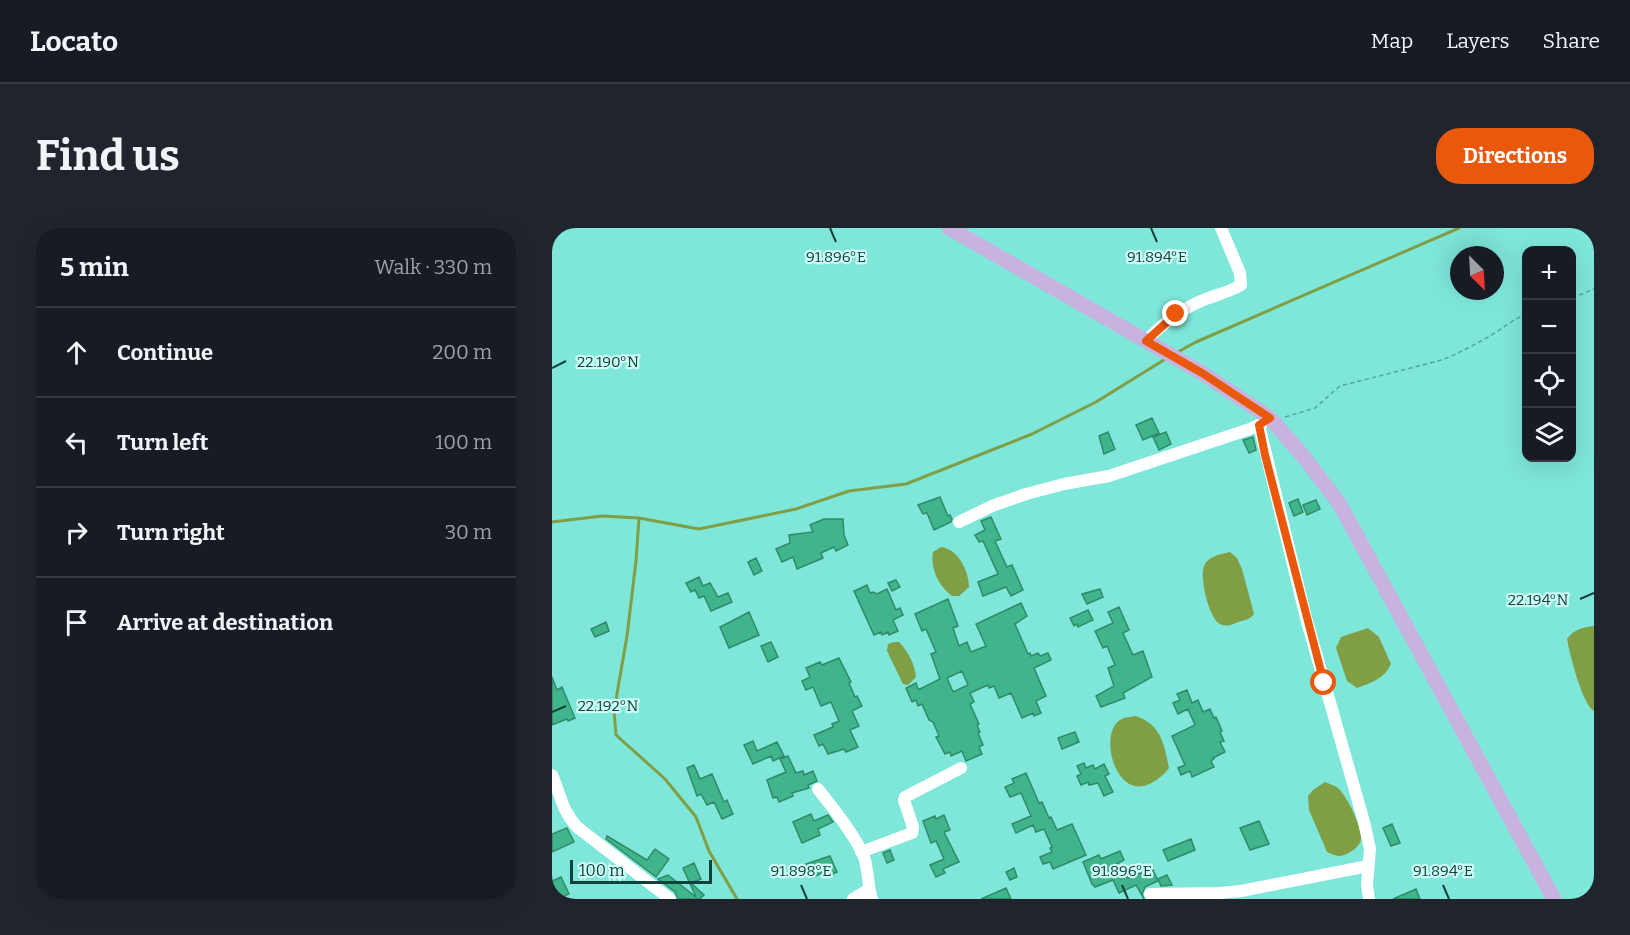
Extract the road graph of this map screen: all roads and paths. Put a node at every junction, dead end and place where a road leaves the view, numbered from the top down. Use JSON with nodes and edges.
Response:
{"nodes":[{"id":1,"x":949,"y":228,"type":"edge"},
{"id":2,"x":1221,"y":228,"type":"edge"},
{"id":3,"x":1594,"y":289,"type":"edge"},
{"id":4,"x":1576,"y":296,"type":"edge"},
{"id":5,"x":1522,"y":316,"type":"edge"},
{"id":6,"x":1146,"y":341,"type":"junction"},
{"id":7,"x":1268,"y":422,"type":"junction"},
{"id":8,"x":959,"y":522,"type":"dead end"},
{"id":9,"x":961,"y":768,"type":"dead end"},
{"id":10,"x":552,"y":775,"type":"edge"},
{"id":11,"x":818,"y":789,"type":"dead end"},
{"id":12,"x":861,"y":852,"type":"junction"},
{"id":13,"x":1368,"y":866,"type":"junction"},
{"id":14,"x":870,"y":894,"type":"edge"},
{"id":15,"x":1150,"y":894,"type":"dead end"},
{"id":16,"x":670,"y":899,"type":"edge"},
{"id":17,"x":853,"y":899,"type":"edge"},
{"id":18,"x":1369,"y":899,"type":"edge"},
{"id":19,"x":1554,"y":899,"type":"edge"}],
"edges":[{"from":1,"to":6,"type":"main road"},
{"from":2,"to":6,"type":"street"},
{"from":3,"to":4,"type":"path"},
{"from":5,"to":7,"type":"path"},
{"from":6,"to":7,"type":"main road"},
{"from":7,"to":8,"type":"street"},
{"from":7,"to":13,"type":"street"},
{"from":7,"to":19,"type":"main road"},
{"from":9,"to":12,"type":"street"},
{"from":10,"to":16,"type":"street"},
{"from":11,"to":12,"type":"street"},
{"from":12,"to":14,"type":"street"},
{"from":13,"to":15,"type":"street"},
{"from":13,"to":18,"type":"street"},
{"from":14,"to":17,"type":"street"}]}
